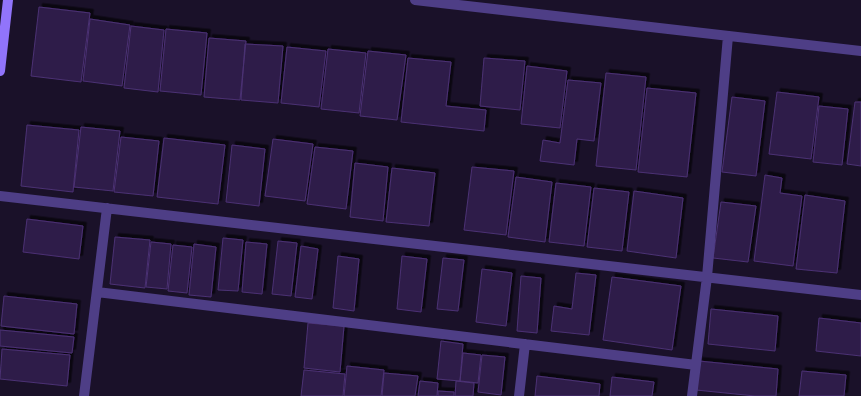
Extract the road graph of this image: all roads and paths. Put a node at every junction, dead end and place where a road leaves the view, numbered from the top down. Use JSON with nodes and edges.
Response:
{"nodes":[{"id":1,"x":8,"y":0,"type":"edge"},
{"id":2,"x":415,"y":0,"type":"edge"},
{"id":3,"x":728,"y":36,"type":"junction"},
{"id":4,"x":861,"y":51,"type":"edge"},
{"id":5,"x":0,"y":70,"type":"edge"},
{"id":6,"x":0,"y":196,"type":"edge"},
{"id":7,"x":107,"y":208,"type":"junction"},
{"id":8,"x":707,"y":277,"type":"junction"},
{"id":9,"x":97,"y":292,"type":"junction"},
{"id":10,"x":861,"y":294,"type":"edge"},
{"id":11,"x":525,"y":344,"type":"junction"},
{"id":12,"x":696,"y":365,"type":"junction"},
{"id":13,"x":84,"y":396,"type":"edge"},
{"id":14,"x":519,"y":396,"type":"edge"},
{"id":15,"x":692,"y":396,"type":"edge"}],
"edges":[{"from":1,"to":5,"type":"street"},
{"from":2,"to":3,"type":"street"},
{"from":3,"to":4,"type":"street"},
{"from":3,"to":8,"type":"street"},
{"from":6,"to":7,"type":"street"},
{"from":7,"to":8,"type":"street"},
{"from":7,"to":9,"type":"street"},
{"from":8,"to":10,"type":"street"},
{"from":8,"to":12,"type":"street"},
{"from":9,"to":11,"type":"street"},
{"from":9,"to":13,"type":"street"},
{"from":11,"to":12,"type":"street"},
{"from":11,"to":14,"type":"street"},
{"from":12,"to":15,"type":"street"}]}
